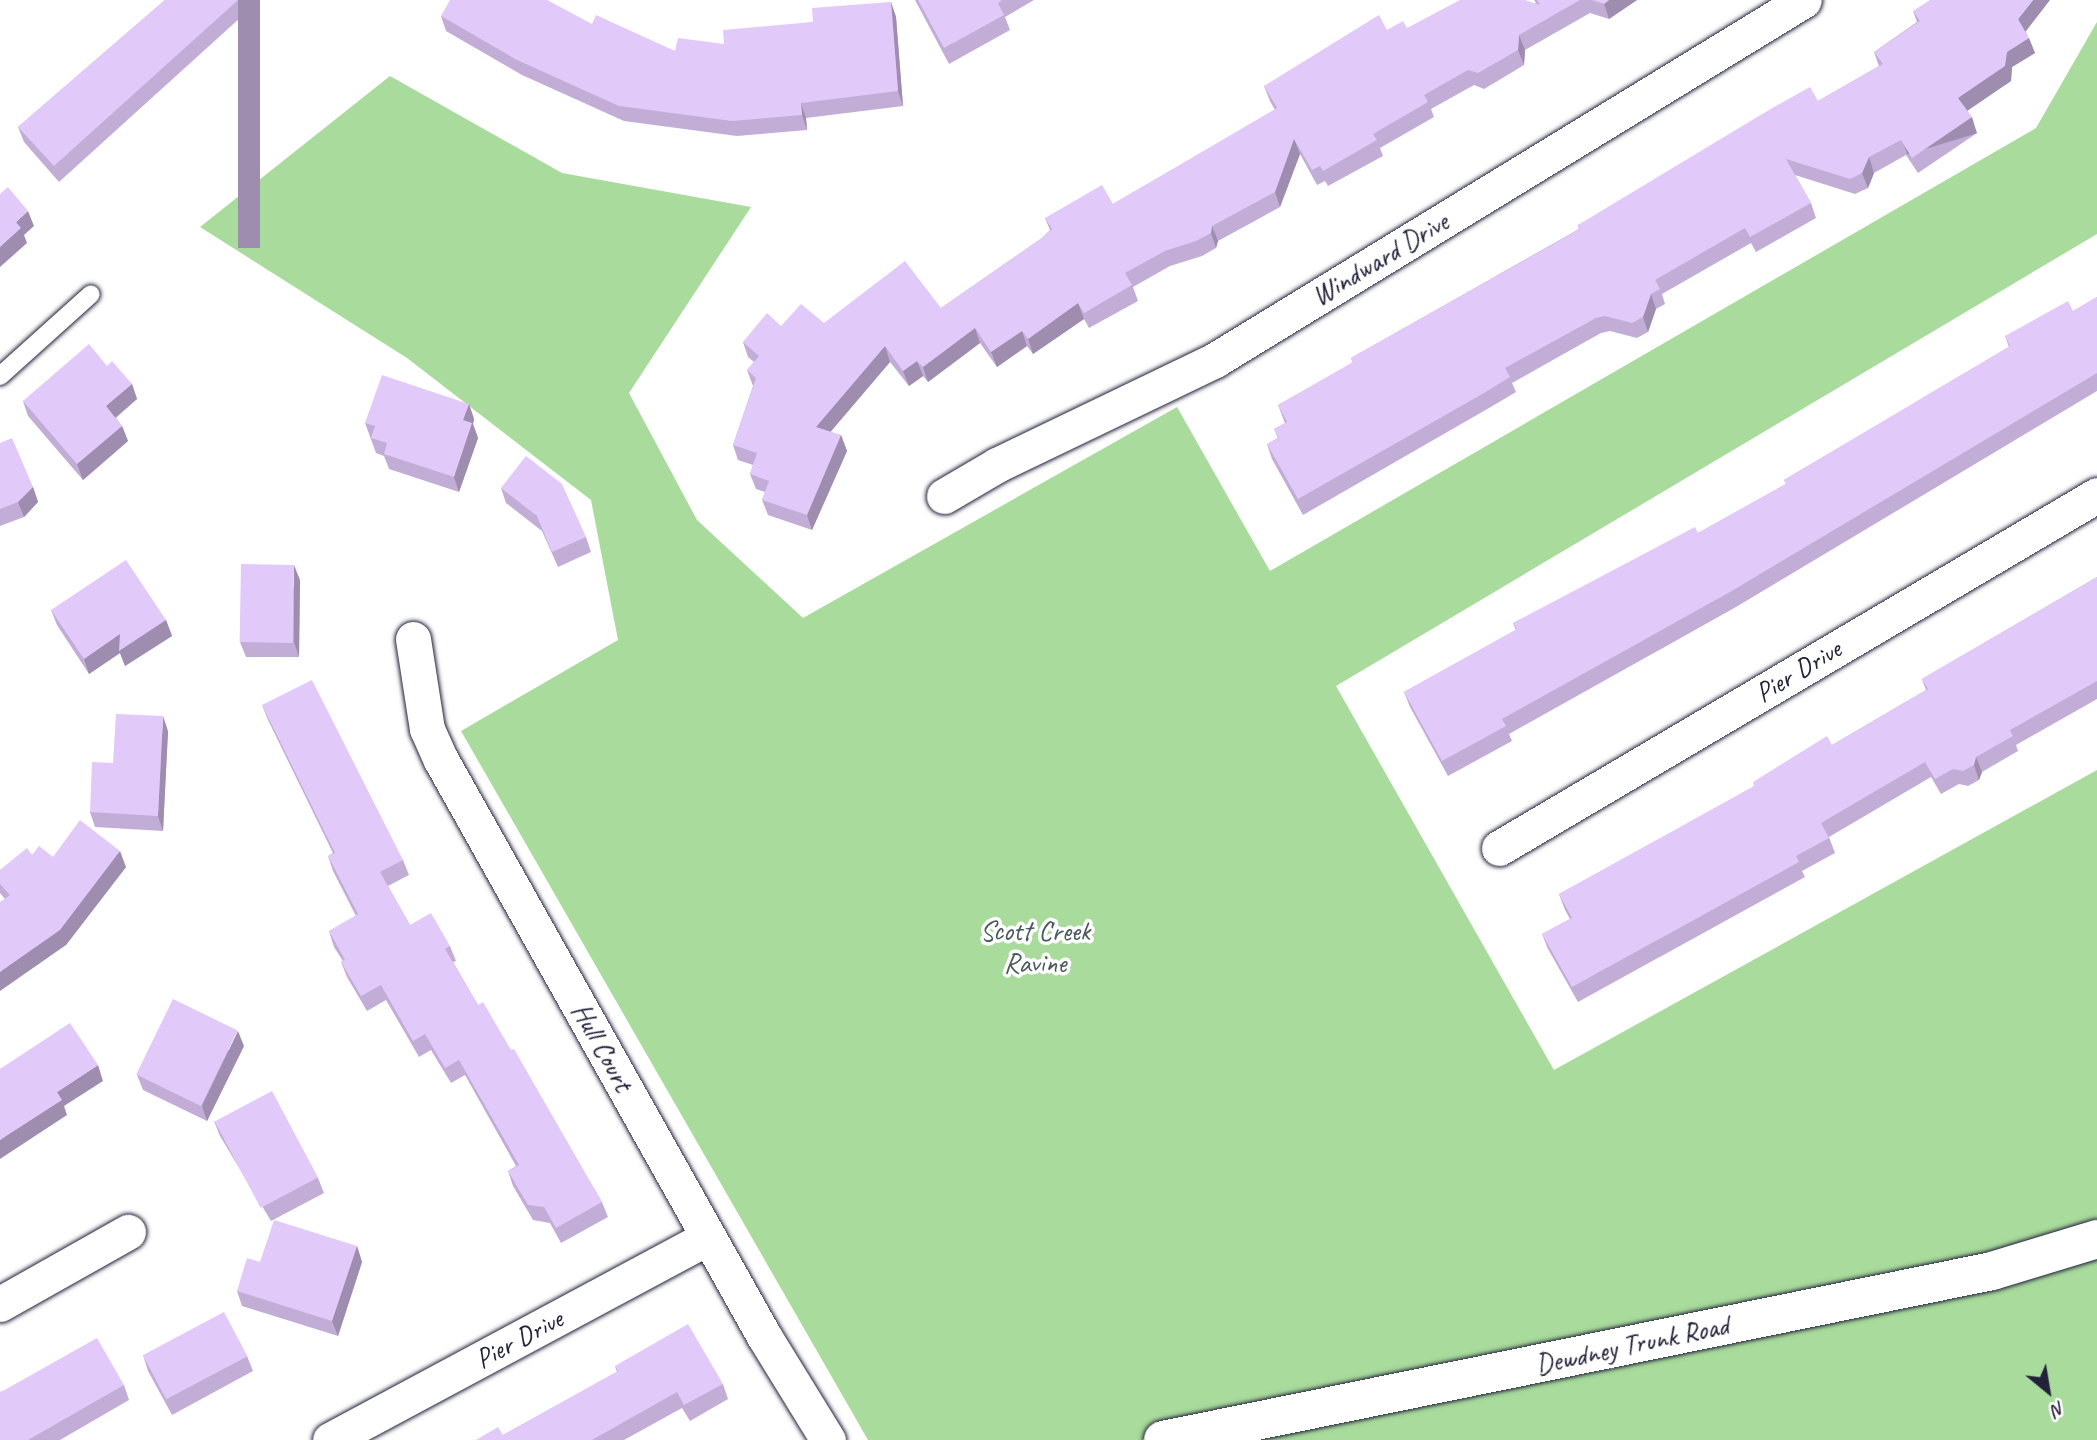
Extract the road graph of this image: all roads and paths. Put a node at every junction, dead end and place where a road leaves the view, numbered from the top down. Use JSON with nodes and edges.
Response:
{"nodes":[{"id":1,"x":1804,"y":0,"type":"edge"},
{"id":2,"x":90,"y":294,"type":"dead end"},
{"id":3,"x":0,"y":376,"type":"edge"},
{"id":4,"x":2097,"y":495,"type":"edge"},
{"id":5,"x":944,"y":496,"type":"dead end"},
{"id":6,"x":413,"y":639,"type":"dead end"},
{"id":7,"x":1499,"y":848,"type":"dead end"},
{"id":8,"x":128,"y":1231,"type":"dead end"},
{"id":9,"x":708,"y":1237,"type":"junction"},
{"id":10,"x":2097,"y":1240,"type":"edge"},
{"id":11,"x":0,"y":1304,"type":"edge"},
{"id":12,"x":330,"y":1440,"type":"edge"},
{"id":13,"x":828,"y":1440,"type":"edge"},
{"id":14,"x":1163,"y":1440,"type":"edge"}],
"edges":[{"from":1,"to":5,"type":"street","name":"Windward Drive"},
{"from":2,"to":3,"type":"lane"},
{"from":4,"to":7,"type":"street","name":"Pier Drive"},
{"from":6,"to":9,"type":"street","name":"Hull Court"},
{"from":8,"to":11,"type":"street"},
{"from":9,"to":12,"type":"street","name":"Pier Drive"},
{"from":9,"to":13,"type":"street","name":"Hull Court"},
{"from":10,"to":14,"type":"main road","name":"Dewdney Trunk Road"}]}
